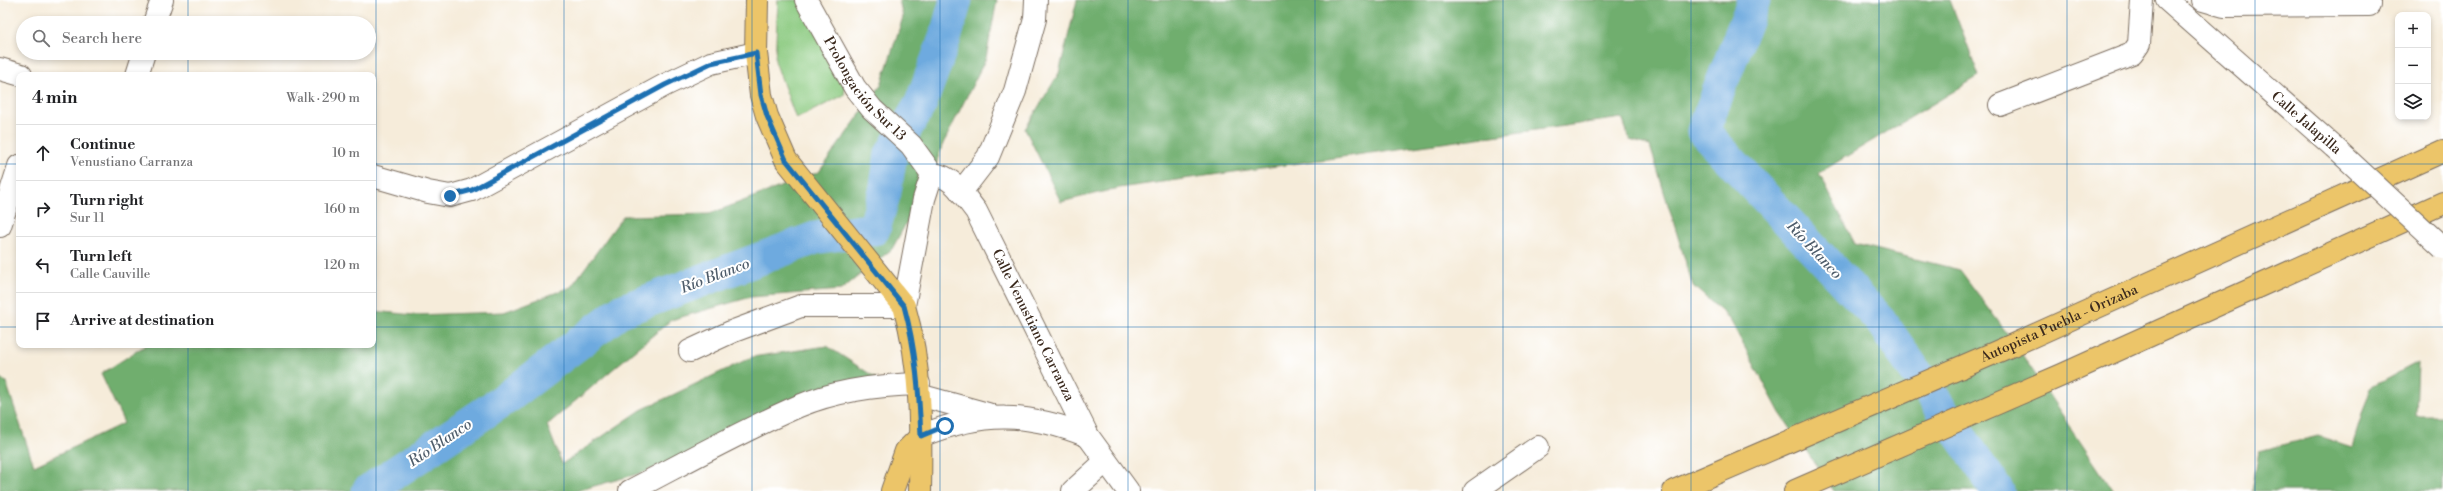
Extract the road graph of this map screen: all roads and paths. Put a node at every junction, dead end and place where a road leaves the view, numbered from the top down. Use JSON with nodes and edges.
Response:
{"nodes":[{"id":1,"x":162,"y":0,"type":"edge"},
{"id":2,"x":757,"y":0,"type":"edge"},
{"id":3,"x":806,"y":0,"type":"edge"},
{"id":4,"x":1036,"y":0,"type":"edge"},
{"id":5,"x":2142,"y":0,"type":"edge"},
{"id":6,"x":2167,"y":0,"type":"edge"},
{"id":7,"x":2203,"y":0,"type":"edge"},
{"id":8,"x":2369,"y":0,"type":"edge"},
{"id":9,"x":2299,"y":3,"type":"edge"},
{"id":10,"x":156,"y":16,"type":"edge"},
{"id":11,"x":756,"y":53,"type":"junction"},
{"id":12,"x":142,"y":60,"type":"edge"},
{"id":13,"x":0,"y":69,"type":"edge"},
{"id":14,"x":138,"y":72,"type":"edge"},
{"id":15,"x":16,"y":74,"type":"edge"},
{"id":16,"x":2000,"y":105,"type":"dead end"},
{"id":17,"x":2443,"y":152,"type":"edge"},
{"id":18,"x":931,"y":172,"type":"junction"},
{"id":19,"x":16,"y":175,"type":"edge"},
{"id":20,"x":376,"y":177,"type":"edge"},
{"id":21,"x":961,"y":192,"type":"junction"},
{"id":22,"x":2443,"y":204,"type":"edge"},
{"id":23,"x":0,"y":226,"type":"edge"},
{"id":24,"x":2443,"y":248,"type":"edge"},
{"id":25,"x":904,"y":306,"type":"junction"},
{"id":26,"x":690,"y":351,"type":"dead end"},
{"id":27,"x":919,"y":390,"type":"junction"},
{"id":28,"x":995,"y":416,"type":"junction"},
{"id":29,"x":921,"y":436,"type":"junction"},
{"id":30,"x":1088,"y":436,"type":"junction"},
{"id":31,"x":1538,"y":447,"type":"dead end"},
{"id":32,"x":1105,"y":462,"type":"junction"},
{"id":33,"x":1715,"y":473,"type":"junction"},
{"id":34,"x":630,"y":491,"type":"edge"},
{"id":35,"x":892,"y":491,"type":"edge"},
{"id":36,"x":920,"y":491,"type":"edge"},
{"id":37,"x":1073,"y":491,"type":"edge"},
{"id":38,"x":1128,"y":491,"type":"edge"},
{"id":39,"x":1475,"y":491,"type":"edge"},
{"id":40,"x":1660,"y":491,"type":"edge"},
{"id":41,"x":1674,"y":491,"type":"edge"},
{"id":42,"x":1795,"y":491,"type":"edge"}],
"edges":[{"from":1,"to":10,"type":"street"},
{"from":2,"to":11,"type":"main road"},
{"from":3,"to":18,"type":"street","name":"Prolongación Sur 13"},
{"from":4,"to":21,"type":"street"},
{"from":5,"to":16,"type":"street"},
{"from":6,"to":24,"type":"street","name":"Calle Jalapilla","bridge":true},
{"from":7,"to":9,"type":"street"},
{"from":8,"to":9,"type":"street"},
{"from":11,"to":20,"type":"street"},
{"from":11,"to":25,"type":"main road"},
{"from":12,"to":14,"type":"street"},
{"from":13,"to":15,"type":"street"},
{"from":17,"to":33,"type":"main road","name":"Autopista Puebla - Orizaba"},
{"from":18,"to":21,"type":"street","name":"Calle Venustiano Carranza"},
{"from":18,"to":25,"type":"street"},
{"from":19,"to":23,"type":"street"},
{"from":21,"to":30,"type":"street","name":"Calle Venustiano Carranza"},
{"from":22,"to":42,"type":"main road"},
{"from":25,"to":26,"type":"street"},
{"from":25,"to":27,"type":"main road"},
{"from":27,"to":28,"type":"street"},
{"from":27,"to":29,"type":"main road"},
{"from":27,"to":34,"type":"street"},
{"from":28,"to":29,"type":"street"},
{"from":28,"to":30,"type":"street"},
{"from":29,"to":35,"type":"main road"},
{"from":29,"to":36,"type":"main road"},
{"from":30,"to":32,"type":"street","name":"Calle Venustiano Carranza"},
{"from":31,"to":39,"type":"street"},
{"from":32,"to":37,"type":"street"},
{"from":32,"to":38,"type":"street","name":"Calle Venustiano Carranza"},
{"from":33,"to":40,"type":"main road"},
{"from":33,"to":41,"type":"main road","name":"Autopista Puebla - Orizaba"}]}
